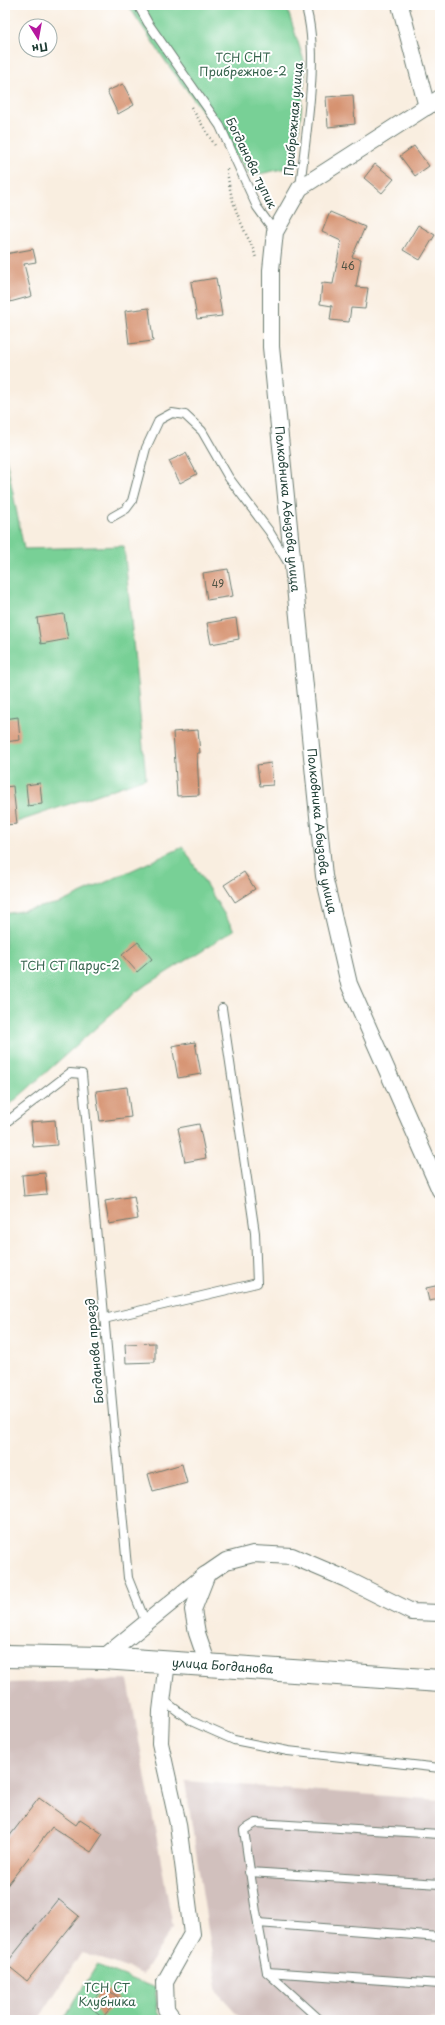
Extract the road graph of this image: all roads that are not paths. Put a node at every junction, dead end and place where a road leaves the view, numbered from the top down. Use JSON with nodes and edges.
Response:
{"nodes":[{"id":1,"x":138,"y":5,"type":"edge"},
{"id":2,"x":304,"y":5,"type":"edge"},
{"id":3,"x":400,"y":5,"type":"edge"},
{"id":4,"x":433,"y":102,"type":"edge"},
{"id":5,"x":300,"y":188,"type":"junction"},
{"id":6,"x":275,"y":232,"type":"junction"},
{"id":7,"x":112,"y":516,"type":"dead end"},
{"id":8,"x":293,"y":571,"type":"junction"},
{"id":9,"x":222,"y":1008,"type":"dead end"},
{"id":10,"x":5,"y":1123,"type":"edge"},
{"id":11,"x":440,"y":1190,"type":"edge"},
{"id":12,"x":104,"y":1319,"type":"junction"},
{"id":13,"x":207,"y":1574,"type":"junction"},
{"id":14,"x":440,"y":1613,"type":"edge"},
{"id":15,"x":146,"y":1623,"type":"junction"},
{"id":16,"x":5,"y":1656,"type":"edge"},
{"id":17,"x":103,"y":1658,"type":"junction"},
{"id":18,"x":167,"y":1662,"type":"junction"},
{"id":19,"x":208,"y":1665,"type":"junction"},
{"id":20,"x":440,"y":1681,"type":"edge"},
{"id":21,"x":162,"y":1699,"type":"junction"},
{"id":22,"x":440,"y":1768,"type":"edge"},
{"id":23,"x":440,"y":1834,"type":"edge"},
{"id":24,"x":249,"y":1872,"type":"junction"},
{"id":25,"x":440,"y":1884,"type":"edge"},
{"id":26,"x":258,"y":1923,"type":"junction"},
{"id":27,"x":440,"y":1937,"type":"edge"},
{"id":28,"x":267,"y":1972,"type":"junction"},
{"id":29,"x":440,"y":1984,"type":"edge"},
{"id":30,"x":174,"y":2020,"type":"edge"},
{"id":31,"x":320,"y":2020,"type":"edge"}],
"edges":[{"from":1,"to":6,"type":"lane","name":"Богданова тупик"},
{"from":2,"to":5,"type":"lane","name":"Прибрежная улица"},
{"from":3,"to":4,"type":"street"},
{"from":4,"to":5,"type":"street","name":"Полковника Абызова улица"},
{"from":5,"to":6,"type":"street","name":"Полковника Абызова улица"},
{"from":6,"to":8,"type":"street","name":"Полковника Абызова улица"},
{"from":7,"to":8,"type":"lane"},
{"from":8,"to":11,"type":"street","name":"Полковника Абызова улица"},
{"from":9,"to":12,"type":"lane"},
{"from":10,"to":12,"type":"lane","name":"Богданова проезд"},
{"from":12,"to":15,"type":"lane","name":"Богданова проезд"},
{"from":13,"to":14,"type":"street"},
{"from":13,"to":15,"type":"street"},
{"from":13,"to":19,"type":"street"},
{"from":15,"to":17,"type":"street"},
{"from":16,"to":17,"type":"main road","name":"улица Богданова"},
{"from":17,"to":18,"type":"main road","name":"улица Богданова"},
{"from":18,"to":19,"type":"main road","name":"улица Богданова"},
{"from":18,"to":21,"type":"street"},
{"from":19,"to":20,"type":"main road","name":"улица Богданова"},
{"from":21,"to":22,"type":"lane"},
{"from":21,"to":30,"type":"street"},
{"from":23,"to":24,"type":"lane"},
{"from":24,"to":25,"type":"lane"},
{"from":24,"to":26,"type":"lane"},
{"from":26,"to":27,"type":"lane"},
{"from":26,"to":28,"type":"lane"},
{"from":28,"to":29,"type":"lane"},
{"from":28,"to":31,"type":"lane"}]}
